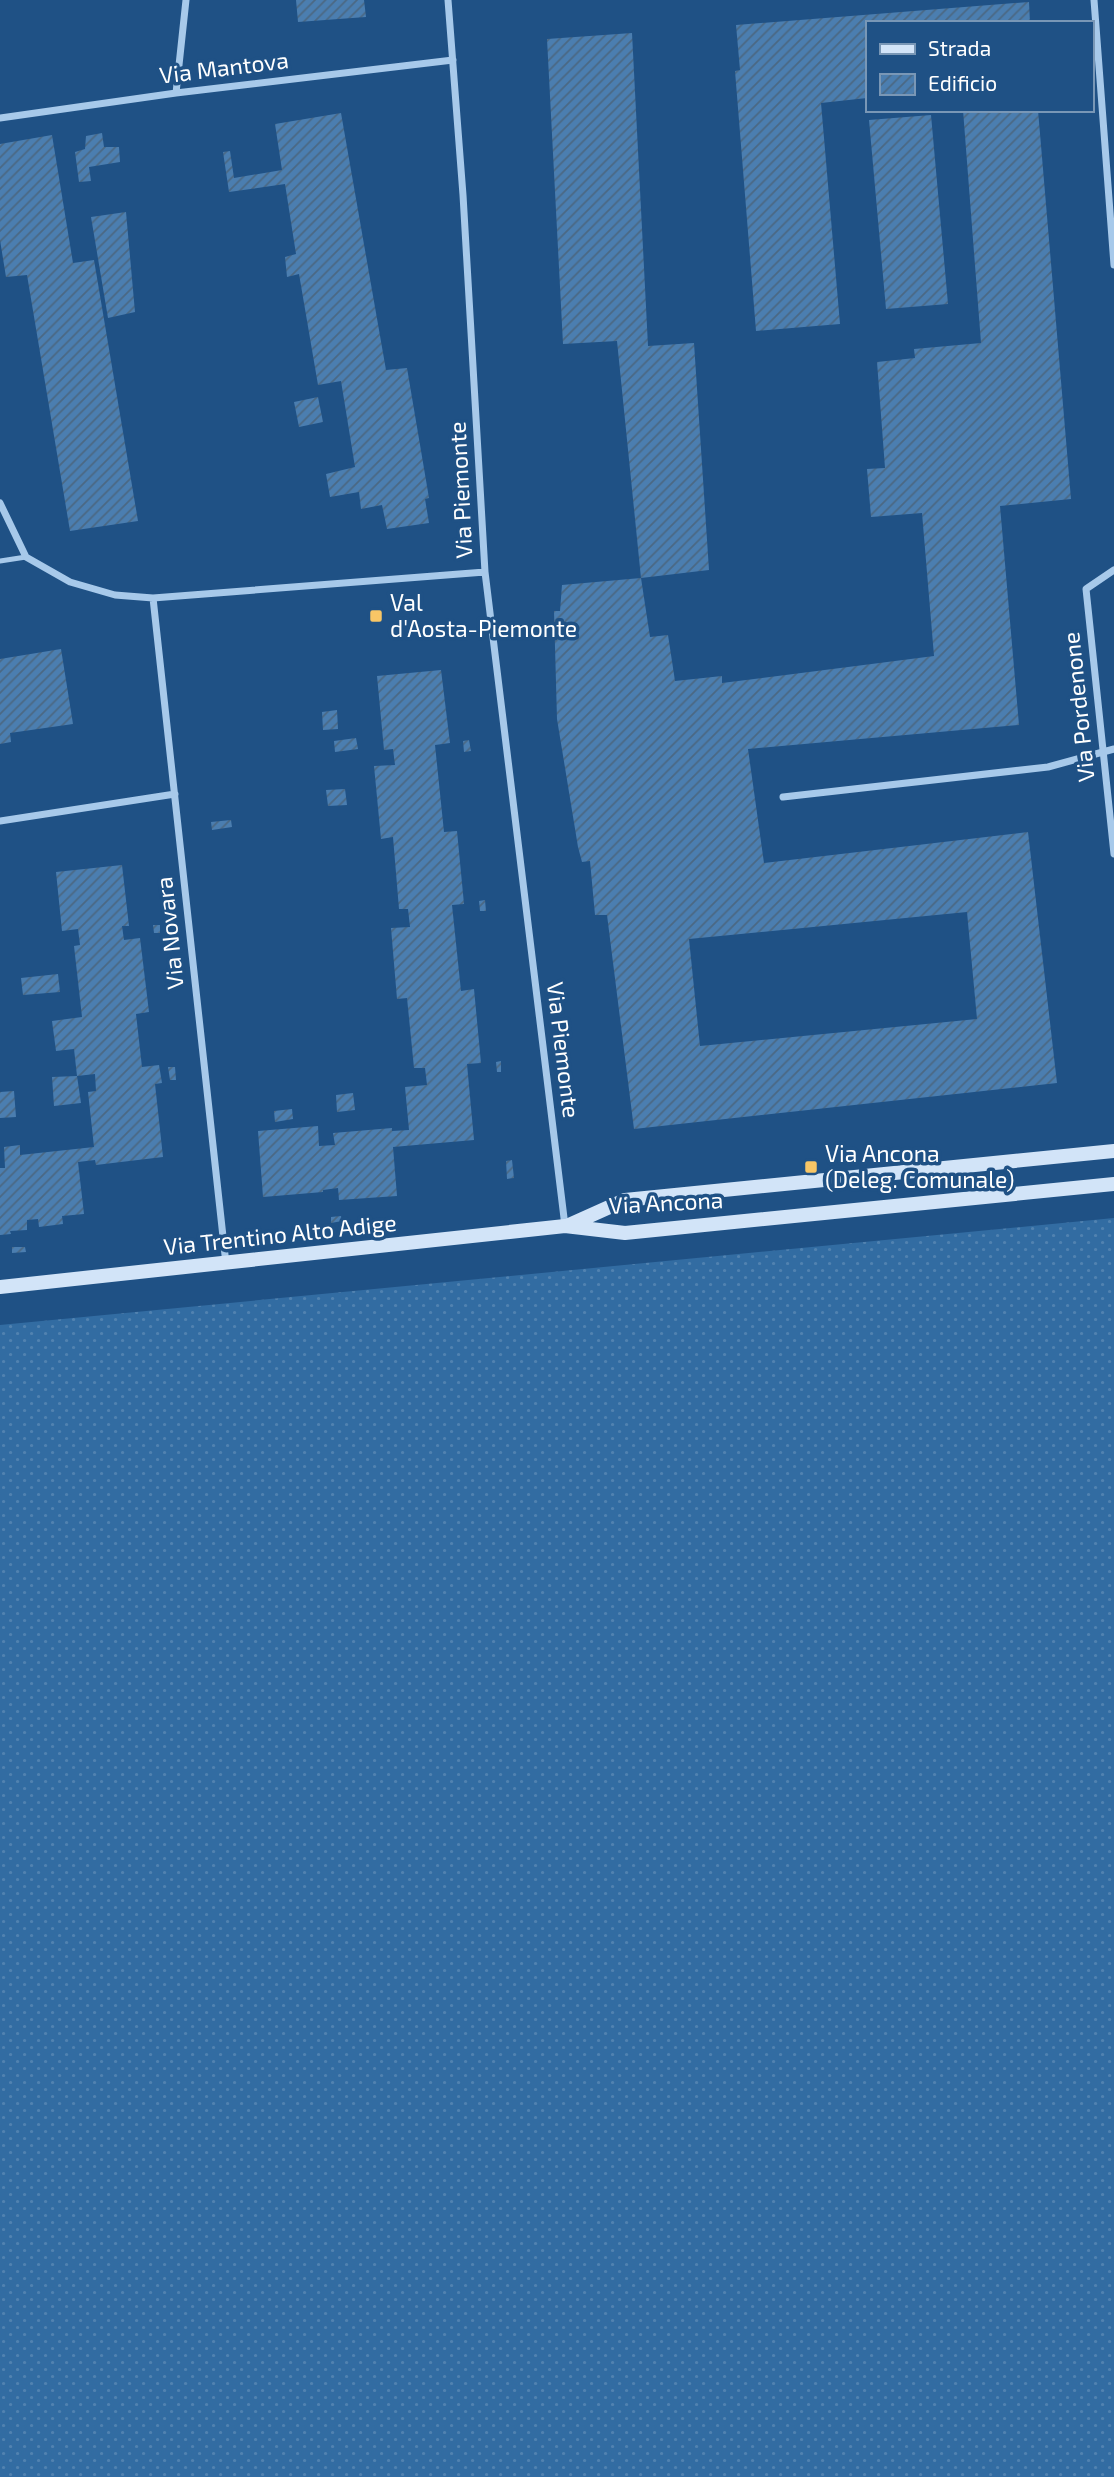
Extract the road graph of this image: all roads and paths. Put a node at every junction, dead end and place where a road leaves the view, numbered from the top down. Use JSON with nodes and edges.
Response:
{"nodes":[{"id":1,"x":186,"y":0,"type":"edge"},
{"id":2,"x":448,"y":0,"type":"edge"},
{"id":3,"x":1094,"y":0,"type":"edge"},
{"id":4,"x":453,"y":60,"type":"junction"},
{"id":5,"x":176,"y":93,"type":"junction"},
{"id":6,"x":0,"y":118,"type":"edge"},
{"id":7,"x":1114,"y":265,"type":"edge"},
{"id":8,"x":0,"y":503,"type":"edge"},
{"id":9,"x":26,"y":556,"type":"junction"},
{"id":10,"x":0,"y":561,"type":"edge"},
{"id":11,"x":1114,"y":570,"type":"edge"},
{"id":12,"x":485,"y":572,"type":"junction"},
{"id":13,"x":153,"y":598,"type":"junction"},
{"id":14,"x":1114,"y":749,"type":"edge"},
{"id":15,"x":1103,"y":750,"type":"junction"},
{"id":16,"x":174,"y":794,"type":"junction"},
{"id":17,"x":783,"y":797,"type":"dead end"},
{"id":18,"x":0,"y":821,"type":"edge"},
{"id":19,"x":1114,"y":854,"type":"edge"},
{"id":20,"x":1114,"y":1151,"type":"edge"},
{"id":21,"x":1114,"y":1184,"type":"edge"},
{"id":22,"x":565,"y":1226,"type":"junction"},
{"id":23,"x":226,"y":1265,"type":"junction"},
{"id":24,"x":0,"y":1287,"type":"edge"}],
"edges":[{"from":1,"to":5,"type":"street"},
{"from":2,"to":4,"type":"street","name":"Via Piemonte"},
{"from":3,"to":7,"type":"street"},
{"from":4,"to":5,"type":"street","name":"Via Mantova"},
{"from":4,"to":12,"type":"street","name":"Via Piemonte"},
{"from":5,"to":6,"type":"street","name":"Via Mantova"},
{"from":8,"to":9,"type":"street"},
{"from":9,"to":10,"type":"lane"},
{"from":9,"to":13,"type":"street"},
{"from":11,"to":15,"type":"street","name":"Via Pordenone"},
{"from":12,"to":13,"type":"street"},
{"from":12,"to":22,"type":"street","name":"Via Piemonte"},
{"from":13,"to":16,"type":"street","name":"Via Novara"},
{"from":14,"to":15,"type":"street"},
{"from":15,"to":17,"type":"street"},
{"from":15,"to":19,"type":"street","name":"Via Pordenone"},
{"from":16,"to":18,"type":"street"},
{"from":16,"to":23,"type":"street","name":"Via Novara"},
{"from":20,"to":22,"type":"street","name":"Via Ancona"},
{"from":21,"to":22,"type":"street","name":"Via Ancona"},
{"from":22,"to":23,"type":"street","name":"Via Trentino Alto Adige"},
{"from":23,"to":24,"type":"street","name":"Via Trentino Alto Adige"}]}
